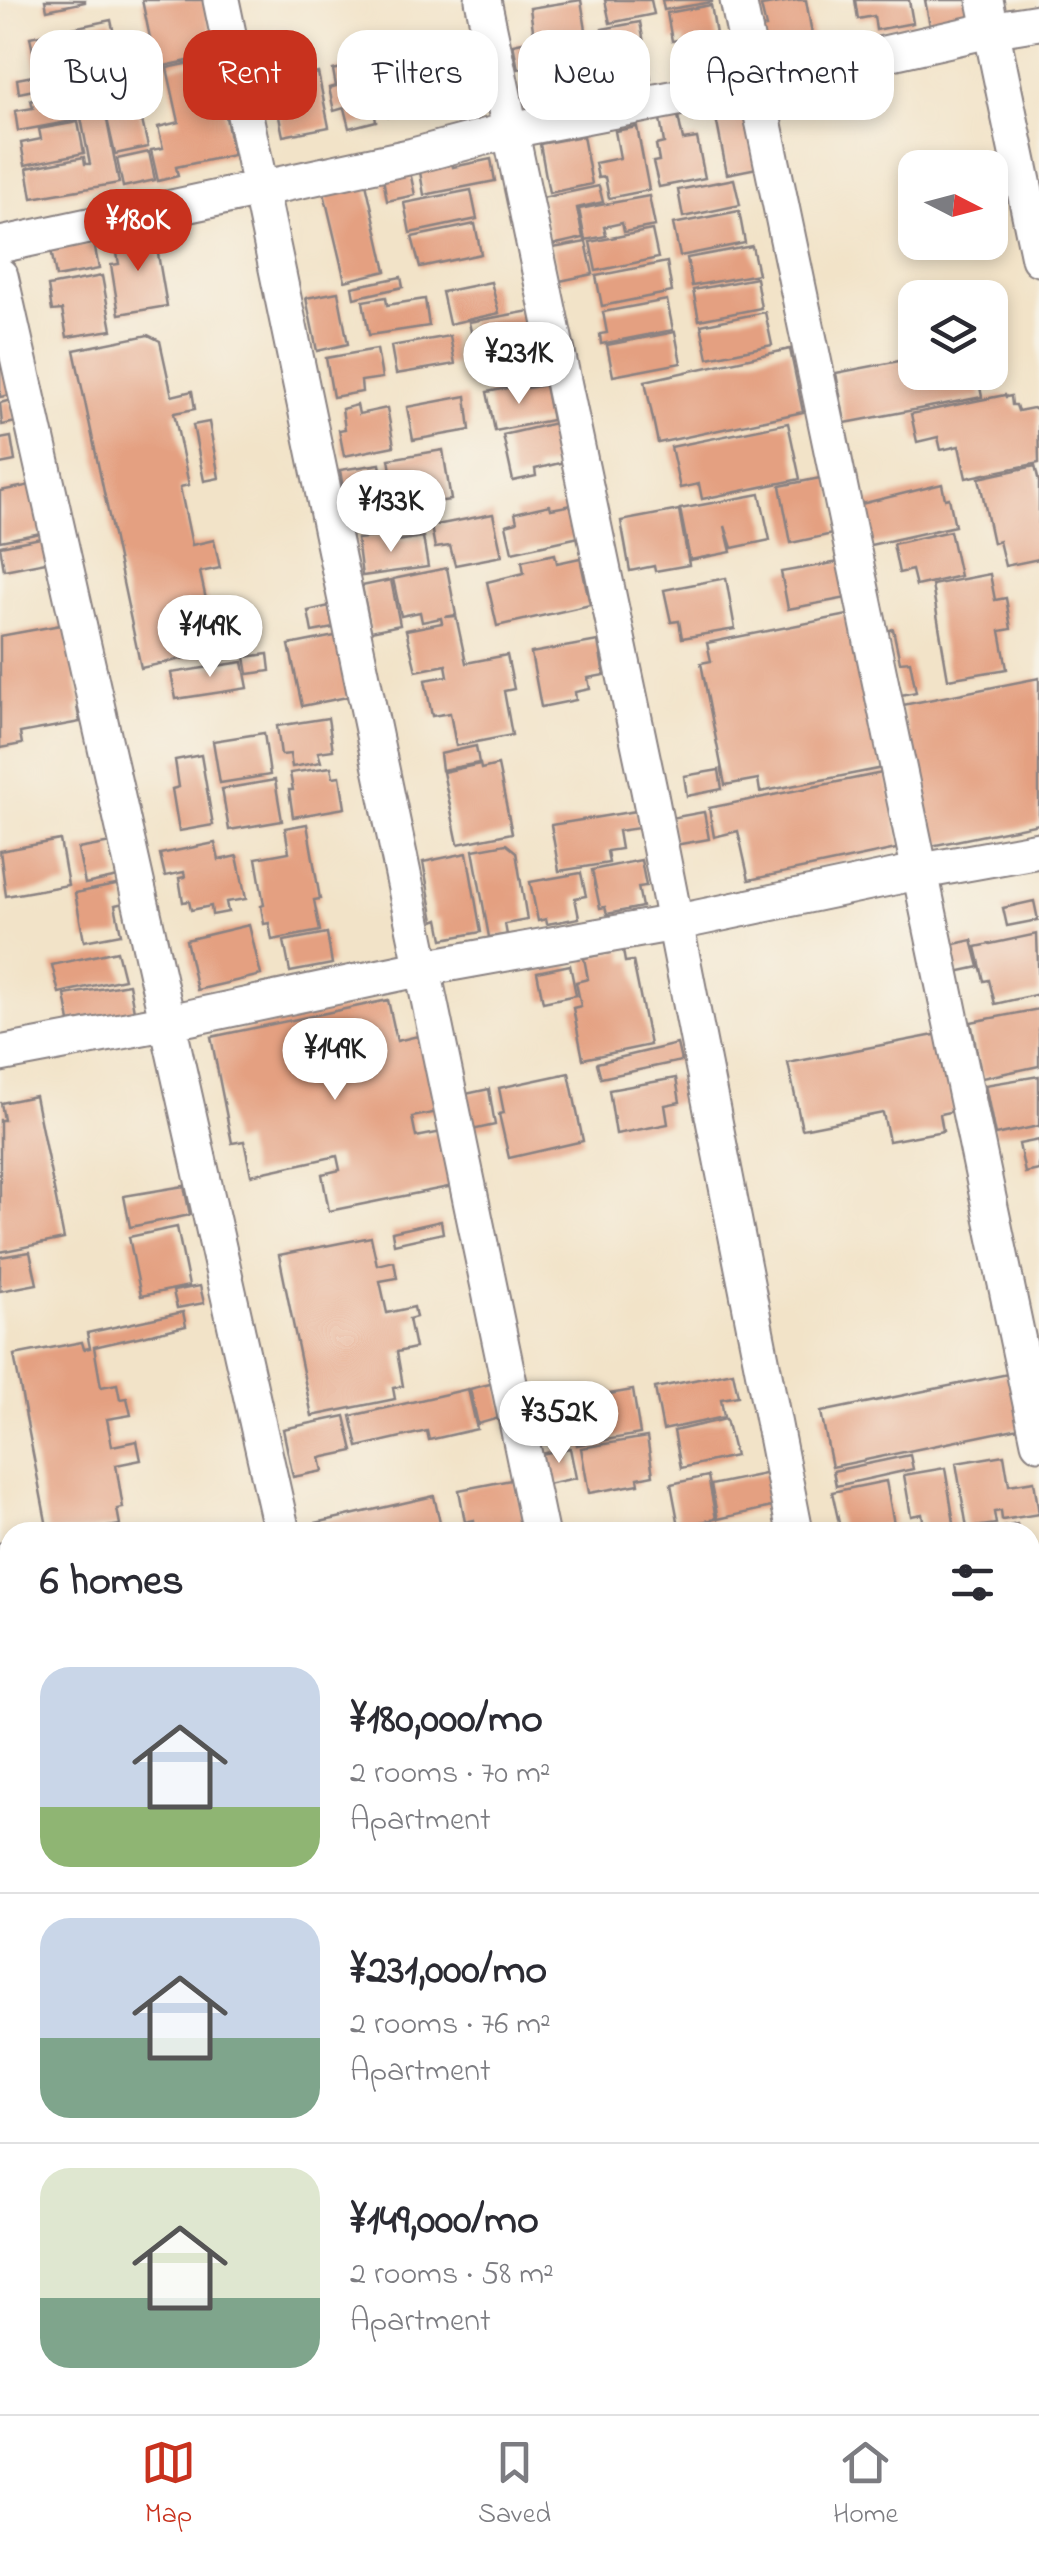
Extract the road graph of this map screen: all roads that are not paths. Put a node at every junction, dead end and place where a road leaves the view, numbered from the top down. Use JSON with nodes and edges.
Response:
{"nodes":[{"id":1,"x":221,"y":0,"type":"edge"},
{"id":2,"x":483,"y":0,"type":"edge"},
{"id":3,"x":738,"y":0,"type":"edge"},
{"id":4,"x":988,"y":15,"type":"edge"},
{"id":5,"x":1039,"y":22,"type":"edge"},
{"id":6,"x":744,"y":30,"type":"edge"},
{"id":7,"x":894,"y":42,"type":"edge"},
{"id":8,"x":670,"y":99,"type":"edge"},
{"id":9,"x":762,"y":120,"type":"edge"},
{"id":10,"x":511,"y":130,"type":"junction"},
{"id":11,"x":260,"y":189,"type":"junction"},
{"id":12,"x":0,"y":245,"type":"edge"},
{"id":13,"x":1039,"y":258,"type":"edge"},
{"id":14,"x":0,"y":276,"type":"edge"},
{"id":15,"x":1039,"y":850,"type":"edge"},
{"id":16,"x":922,"y":871,"type":"junction"},
{"id":17,"x":674,"y":923,"type":"junction"},
{"id":18,"x":423,"y":968,"type":"junction"},
{"id":19,"x":170,"y":1022,"type":"junction"},
{"id":20,"x":0,"y":1054,"type":"edge"},
{"id":21,"x":1039,"y":1442,"type":"edge"},
{"id":22,"x":280,"y":1522,"type":"edge"},
{"id":23,"x":538,"y":1522,"type":"edge"},
{"id":24,"x":793,"y":1522,"type":"edge"}],
"edges":[{"from":1,"to":11,"type":"street"},
{"from":2,"to":10,"type":"street"},
{"from":3,"to":6,"type":"street"},
{"from":4,"to":5,"type":"street"},
{"from":4,"to":7,"type":"street"},
{"from":4,"to":13,"type":"street"},
{"from":8,"to":10,"type":"street"},
{"from":9,"to":16,"type":"street"},
{"from":10,"to":11,"type":"street"},
{"from":10,"to":17,"type":"street"},
{"from":11,"to":12,"type":"street"},
{"from":11,"to":18,"type":"street"},
{"from":14,"to":19,"type":"street"},
{"from":15,"to":16,"type":"street"},
{"from":16,"to":17,"type":"street"},
{"from":16,"to":21,"type":"street"},
{"from":17,"to":18,"type":"street"},
{"from":17,"to":24,"type":"street"},
{"from":18,"to":19,"type":"street"},
{"from":18,"to":23,"type":"street"},
{"from":19,"to":20,"type":"street"},
{"from":19,"to":22,"type":"street"}]}
